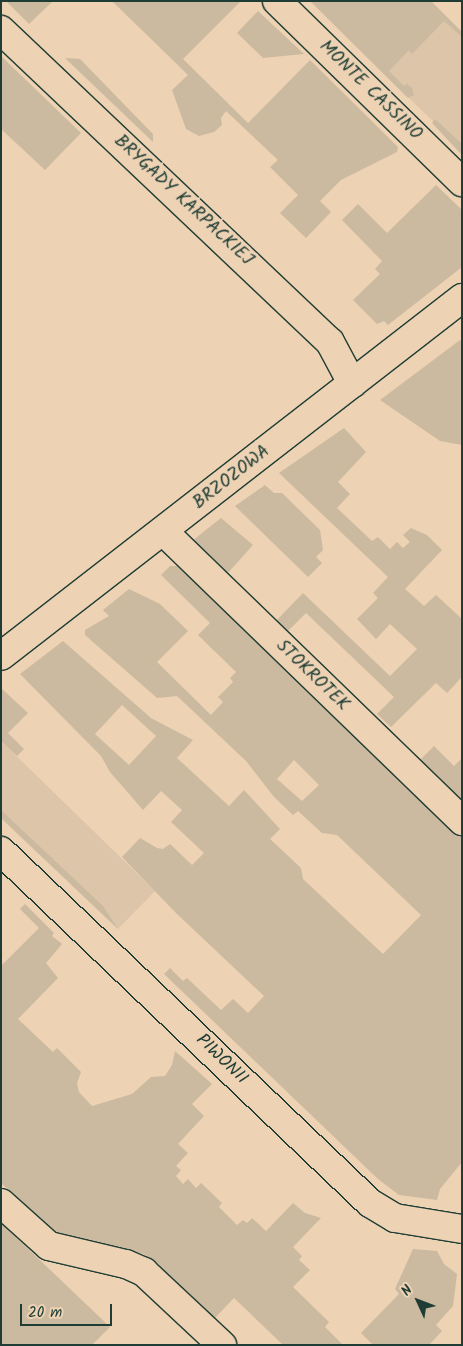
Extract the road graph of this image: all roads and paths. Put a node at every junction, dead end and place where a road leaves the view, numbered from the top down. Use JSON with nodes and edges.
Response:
{"nodes":[{"id":1,"x":277,"y":1,"type":"edge"},
{"id":2,"x":1,"y":30,"type":"edge"},
{"id":3,"x":462,"y":182,"type":"edge"},
{"id":4,"x":462,"y":298,"type":"edge"},
{"id":5,"x":352,"y":383,"type":"junction"},
{"id":6,"x":163,"y":532,"type":"junction"},
{"id":7,"x":1,"y":656,"type":"edge"},
{"id":8,"x":462,"y":821,"type":"edge"},
{"id":9,"x":1,"y":851,"type":"edge"},
{"id":10,"x":1,"y":1203,"type":"edge"},
{"id":11,"x":462,"y":1229,"type":"edge"},
{"id":12,"x":222,"y":1345,"type":"edge"}],
"edges":[{"from":1,"to":3,"type":"street","name":"MONTE CASSINO"},
{"from":2,"to":5,"type":"street","name":"BRYGADY KARPACKIEJ"},
{"from":4,"to":5,"type":"street","name":"BRZOZOWA"},
{"from":5,"to":6,"type":"street","name":"BRZOZOWA"},
{"from":6,"to":7,"type":"street","name":"BRZOZOWA"},
{"from":6,"to":8,"type":"street","name":"STOKROTEK"},
{"from":9,"to":11,"type":"street","name":"PIWONII"},
{"from":10,"to":12,"type":"street"}]}
